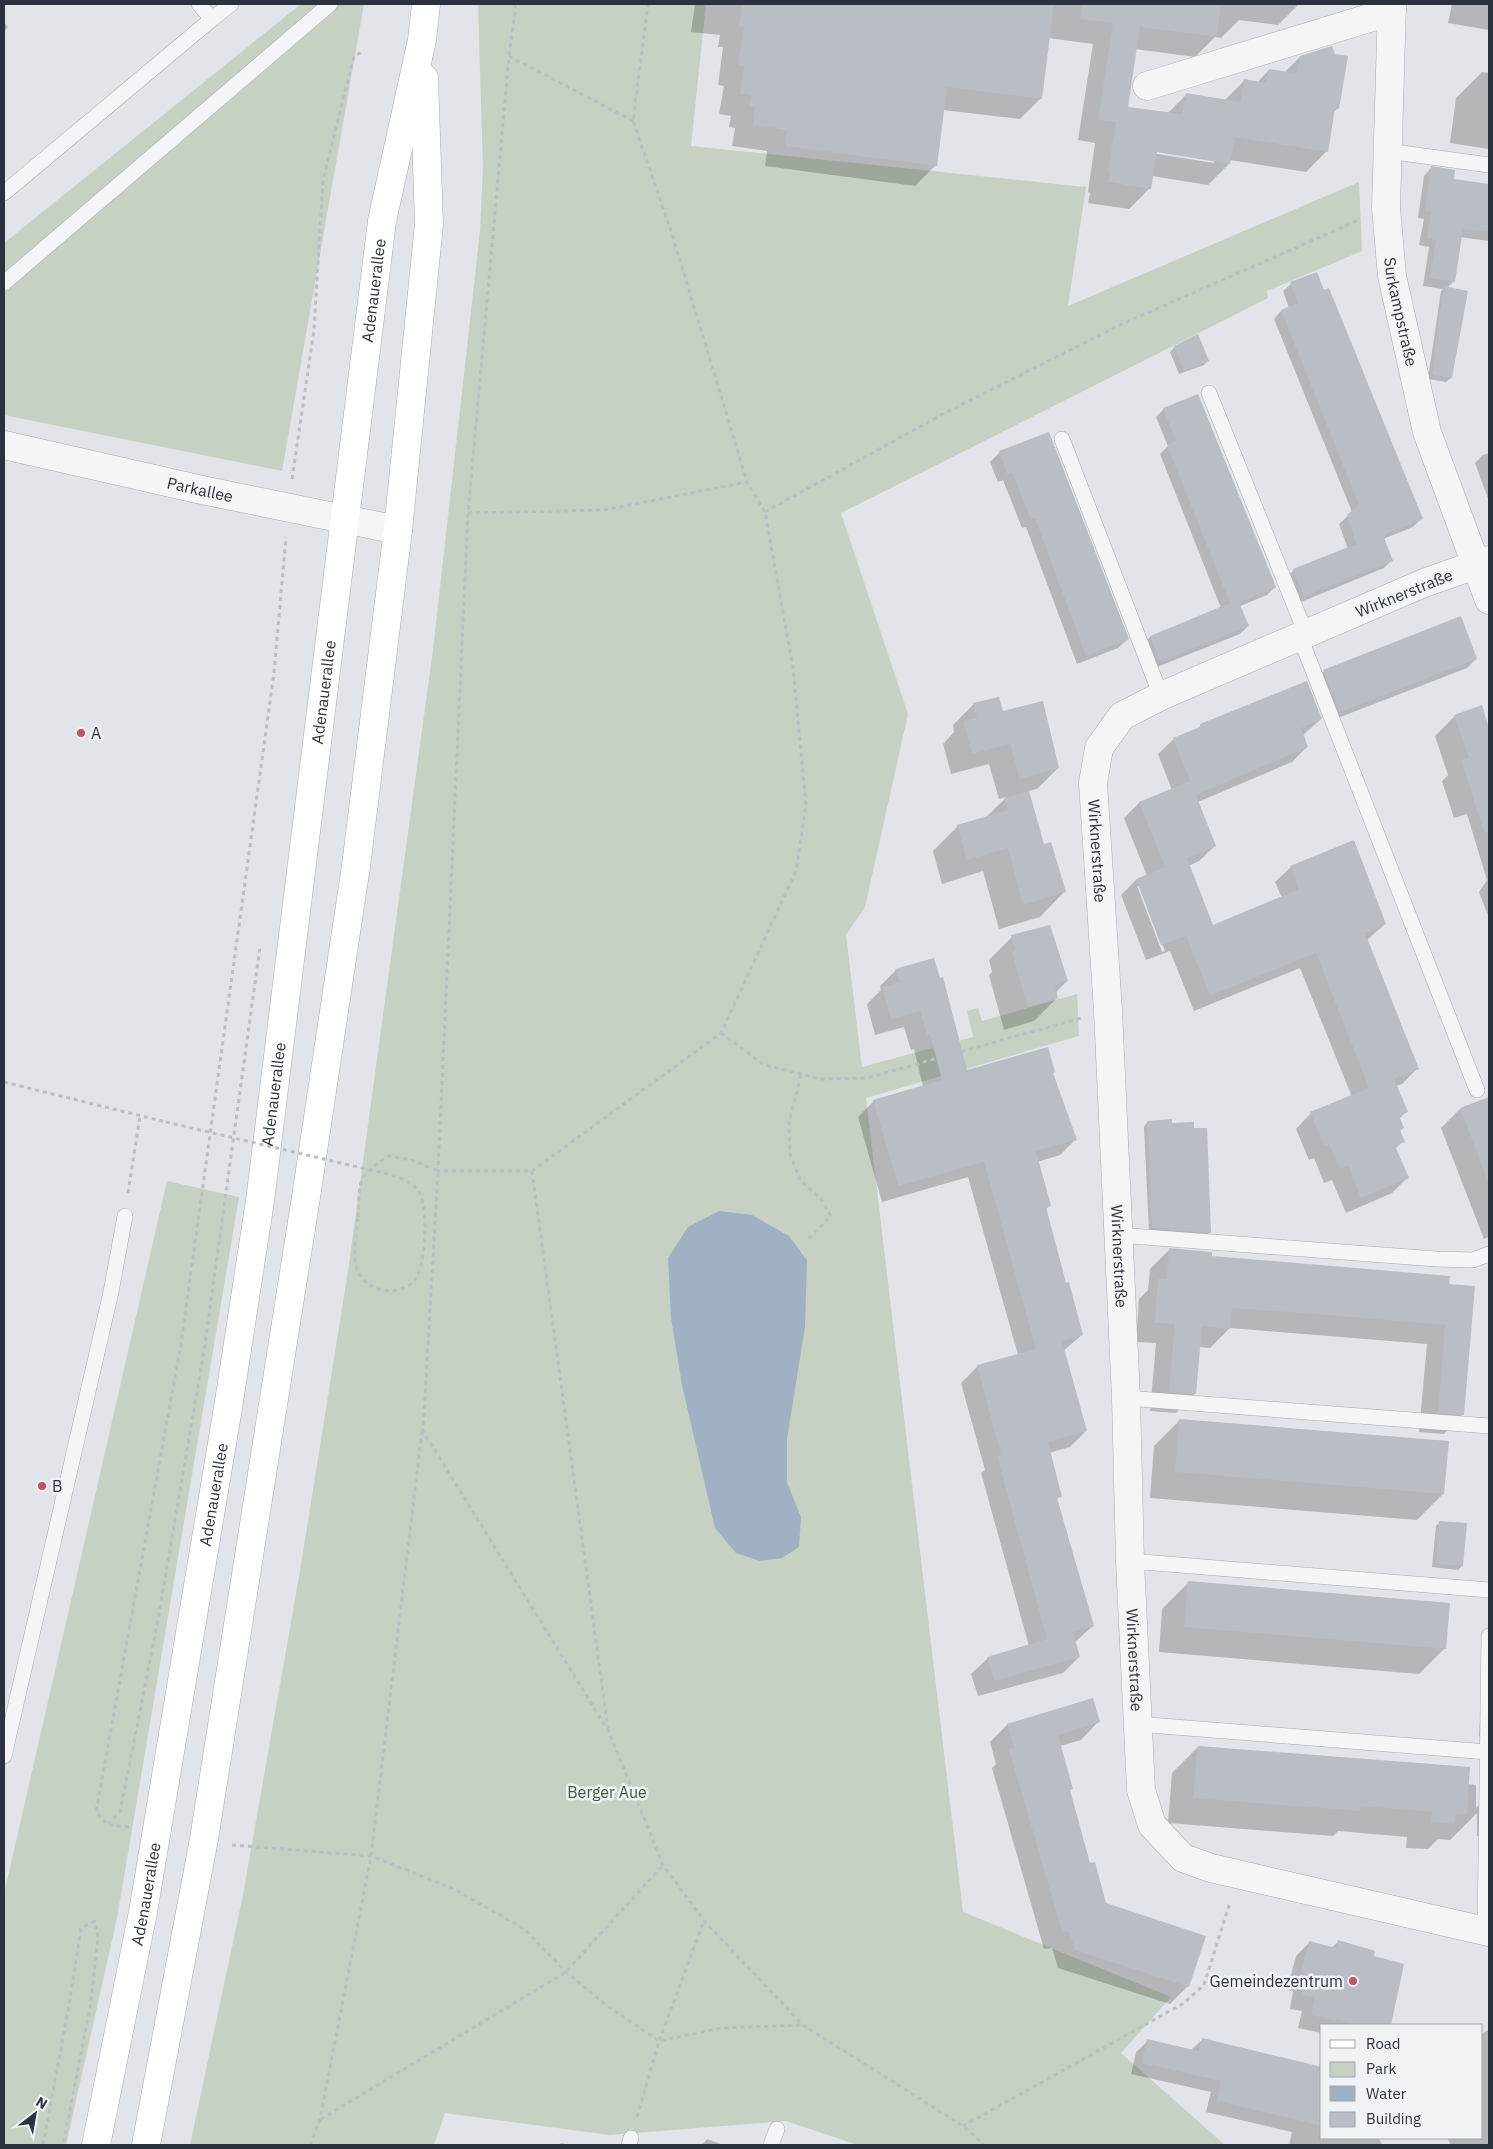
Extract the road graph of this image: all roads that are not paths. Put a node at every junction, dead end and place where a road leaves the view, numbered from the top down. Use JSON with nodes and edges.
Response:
{"nodes":[{"id":1,"x":199,"y":4,"type":"edge"},
{"id":2,"x":231,"y":4,"type":"edge"},
{"id":3,"x":330,"y":4,"type":"edge"},
{"id":4,"x":426,"y":4,"type":"edge"},
{"id":5,"x":1392,"y":7,"type":"edge"},
{"id":6,"x":212,"y":19,"type":"junction"},
{"id":7,"x":422,"y":40,"type":"junction"},
{"id":8,"x":1146,"y":86,"type":"dead end"},
{"id":9,"x":1387,"y":151,"type":"junction"},
{"id":10,"x":1489,"y":165,"type":"edge"},
{"id":11,"x":4,"y":193,"type":"edge"},
{"id":12,"x":4,"y":283,"type":"edge"},
{"id":13,"x":1209,"y":394,"type":"dead end"},
{"id":14,"x":1062,"y":439,"type":"dead end"},
{"id":15,"x":4,"y":446,"type":"edge"},
{"id":16,"x":347,"y":518,"type":"junction"},
{"id":17,"x":398,"y":530,"type":"junction"},
{"id":18,"x":1482,"y":563,"type":"edge"},
{"id":19,"x":1489,"y":600,"type":"edge"},
{"id":20,"x":1303,"y":635,"type":"junction"},
{"id":21,"x":1161,"y":696,"type":"junction"},
{"id":22,"x":1477,"y":1090,"type":"dead end"},
{"id":23,"x":125,"y":1216,"type":"road end"},
{"id":24,"x":1118,"y":1235,"type":"junction"},
{"id":25,"x":1489,"y":1254,"type":"edge"},
{"id":26,"x":1126,"y":1398,"type":"junction"},
{"id":27,"x":1489,"y":1426,"type":"edge"},
{"id":28,"x":1130,"y":1560,"type":"junction"},
{"id":29,"x":1489,"y":1590,"type":"edge"},
{"id":30,"x":1489,"y":1636,"type":"edge"},
{"id":31,"x":1137,"y":1724,"type":"junction"},
{"id":32,"x":1488,"y":1752,"type":"edge"},
{"id":33,"x":4,"y":1756,"type":"edge"},
{"id":34,"x":1487,"y":1932,"type":"edge"},
{"id":35,"x":777,"y":2129,"type":"dead end"},
{"id":36,"x":96,"y":2145,"type":"edge"},
{"id":37,"x":146,"y":2145,"type":"edge"},
{"id":38,"x":771,"y":2145,"type":"edge"}],
"edges":[{"from":1,"to":6,"type":"lane"},
{"from":2,"to":6,"type":"lane"},
{"from":3,"to":12,"type":"lane"},
{"from":4,"to":7,"type":"main road","name":"Adenauerallee"},
{"from":5,"to":8,"type":"street","name":"Surkampstraße"},
{"from":5,"to":9,"type":"street","name":"Surkampstraße"},
{"from":6,"to":11,"type":"lane"},
{"from":7,"to":16,"type":"main road","name":"Adenauerallee"},
{"from":7,"to":17,"type":"main road","name":"Adenauerallee"},
{"from":9,"to":10,"type":"lane"},
{"from":9,"to":18,"type":"street","name":"Surkampstraße"},
{"from":13,"to":20,"type":"lane"},
{"from":14,"to":21,"type":"lane"},
{"from":15,"to":16,"type":"street","name":"Parkallee"},
{"from":16,"to":17,"type":"street","name":"Parkallee"},
{"from":16,"to":36,"type":"main road","name":"Adenauerallee"},
{"from":17,"to":37,"type":"main road","name":"Adenauerallee"},
{"from":18,"to":19,"type":"street","name":"Surkampstraße"},
{"from":18,"to":20,"type":"street","name":"Wirknerstraße"},
{"from":20,"to":21,"type":"street","name":"Wirknerstraße"},
{"from":20,"to":22,"type":"lane"},
{"from":21,"to":24,"type":"street","name":"Wirknerstraße"},
{"from":23,"to":33,"type":"lane"},
{"from":24,"to":25,"type":"lane"},
{"from":24,"to":26,"type":"street","name":"Wirknerstraße"},
{"from":26,"to":27,"type":"lane"},
{"from":26,"to":28,"type":"street","name":"Wirknerstraße"},
{"from":28,"to":29,"type":"lane"},
{"from":28,"to":31,"type":"street","name":"Wirknerstraße"},
{"from":30,"to":32,"type":"lane"},
{"from":31,"to":32,"type":"lane"},
{"from":31,"to":34,"type":"street","name":"Wirknerstraße"},
{"from":32,"to":34,"type":"lane"},
{"from":35,"to":38,"type":"lane"}]}
